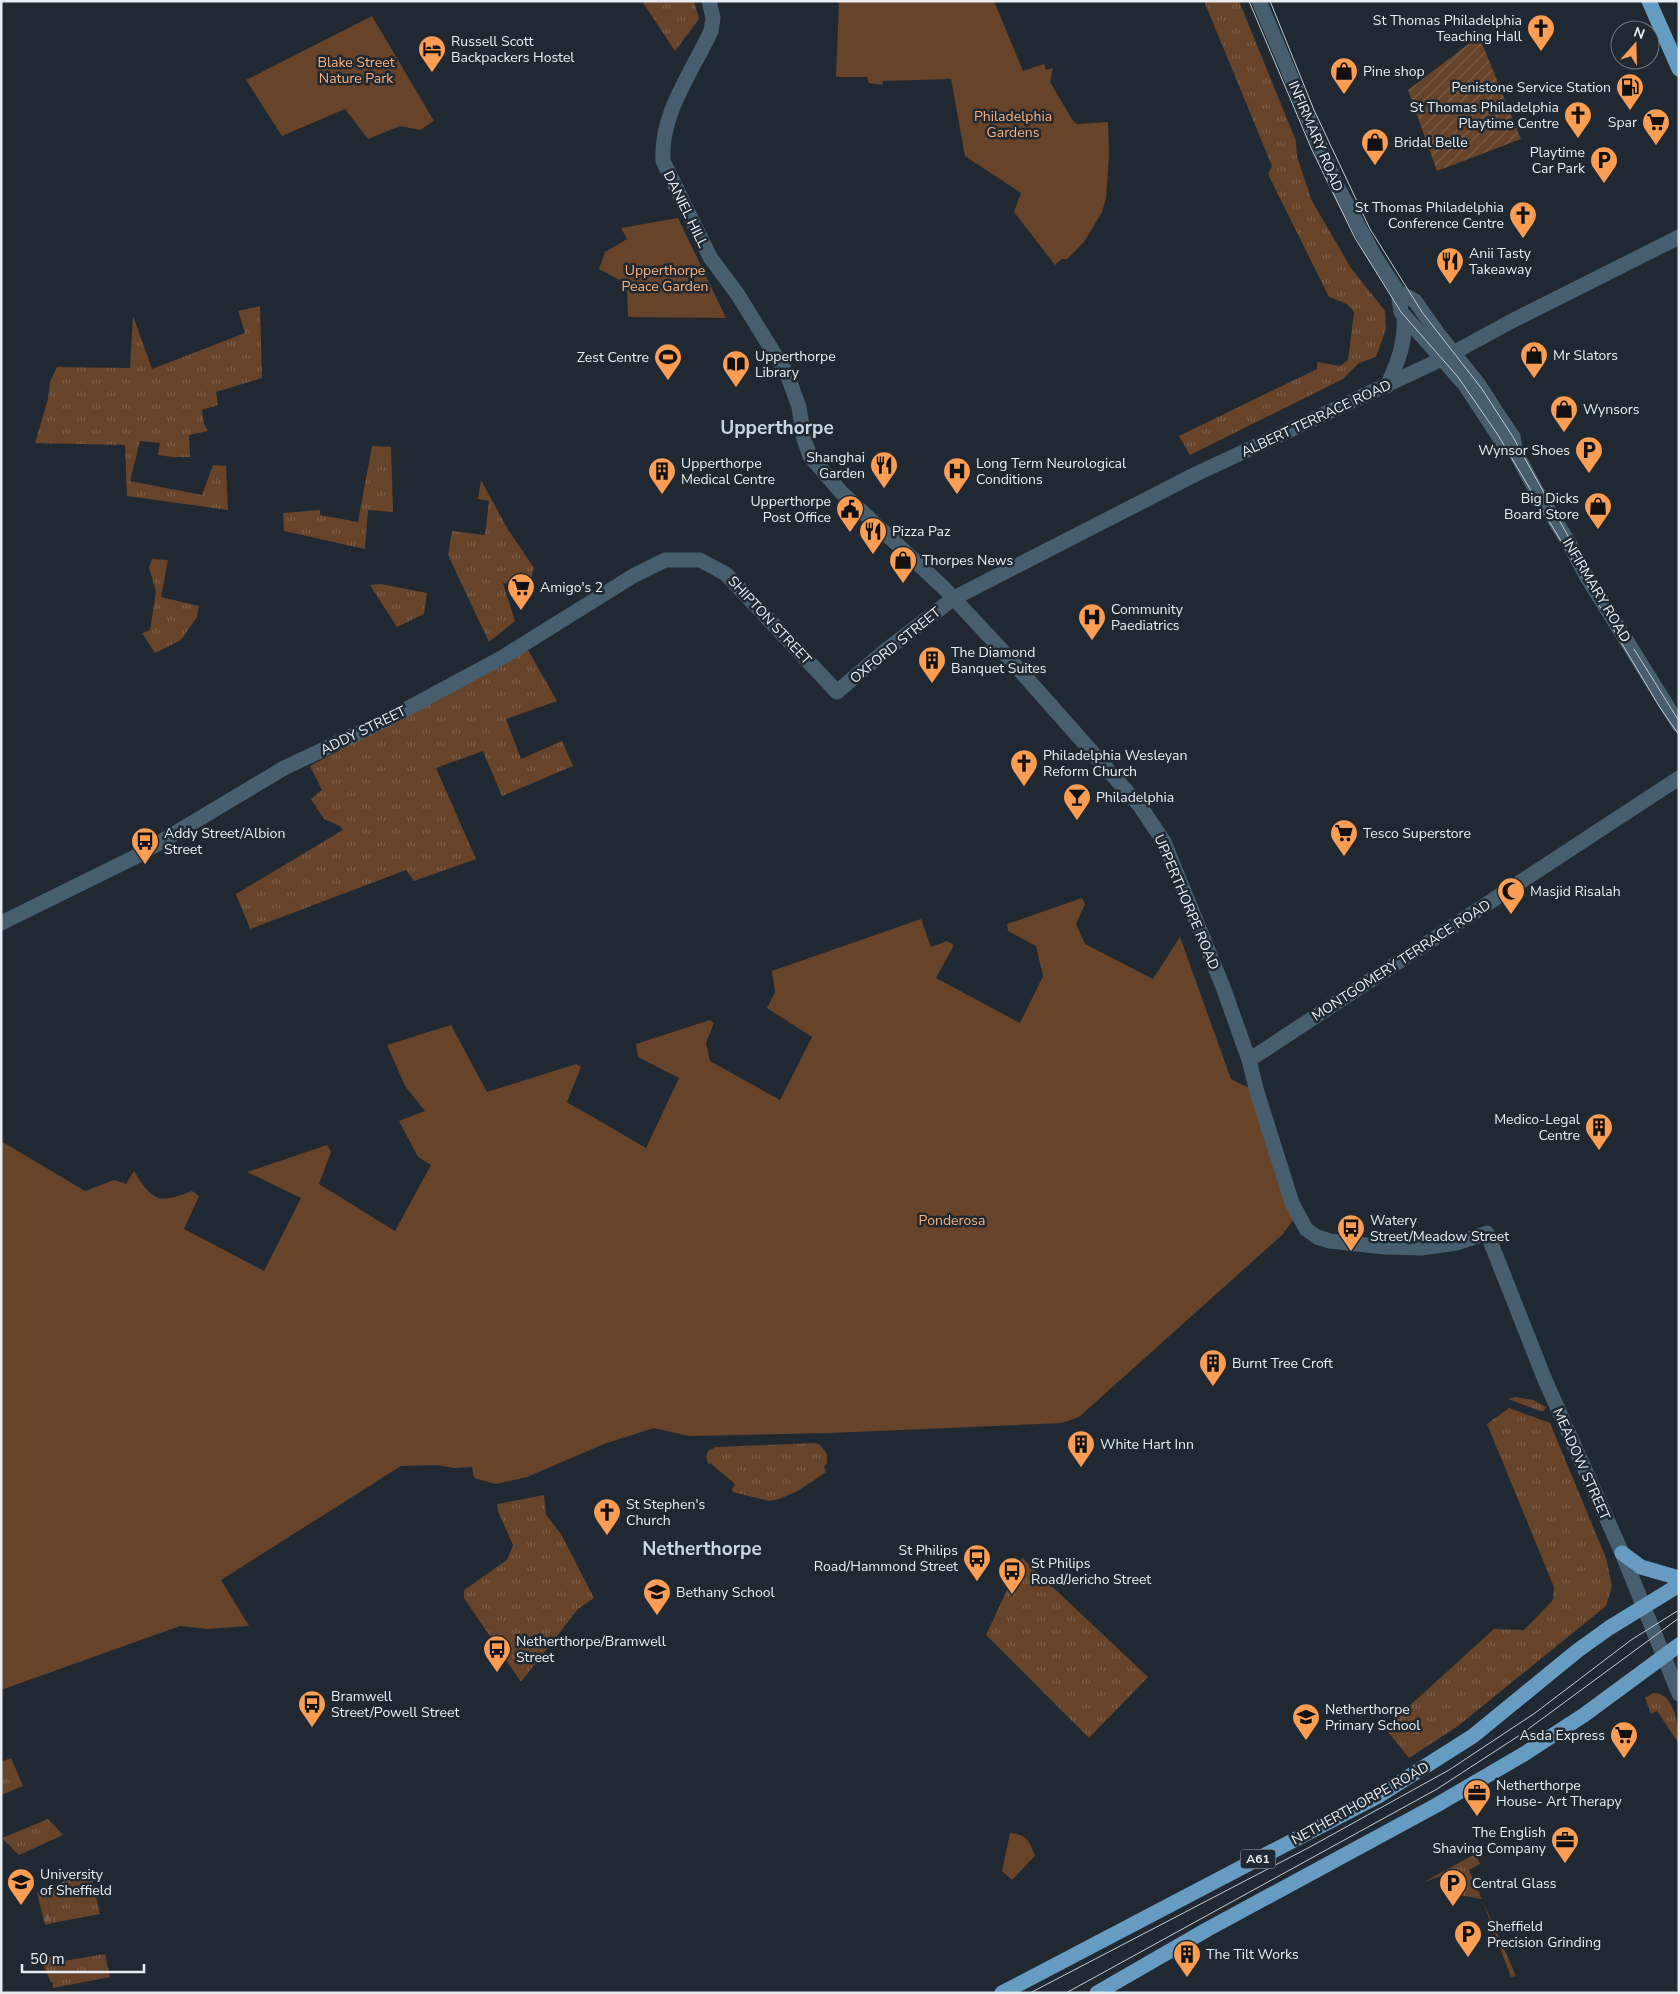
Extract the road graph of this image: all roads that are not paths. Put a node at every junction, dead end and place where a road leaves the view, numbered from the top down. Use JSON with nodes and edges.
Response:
{"nodes":[{"id":1,"x":709,"y":1,"type":"edge"},
{"id":2,"x":1259,"y":1,"type":"edge"},
{"id":3,"x":1648,"y":1,"type":"edge"},
{"id":4,"x":1679,"y":69,"type":"edge"},
{"id":5,"x":1679,"y":236,"type":"edge"},
{"id":6,"x":1398,"y":292,"type":"junction"},
{"id":7,"x":1404,"y":316,"type":"junction"},
{"id":8,"x":1448,"y":356,"type":"junction"},
{"id":9,"x":1387,"y":386,"type":"junction"},
{"id":10,"x":804,"y":439,"type":"joint"},
{"id":11,"x":665,"y":560,"type":"joint"},
{"id":12,"x":954,"y":598,"type":"junction"},
{"id":13,"x":837,"y":692,"type":"joint"},
{"id":14,"x":1679,"y":725,"type":"edge"},
{"id":15,"x":1679,"y":778,"type":"edge"},
{"id":16,"x":1,"y":923,"type":"edge"},
{"id":17,"x":1249,"y":1060,"type":"junction"},
{"id":18,"x":1487,"y":1233,"type":"joint"},
{"id":19,"x":1622,"y":1553,"type":"junction"},
{"id":20,"x":1679,"y":1578,"type":"edge"},
{"id":21,"x":1679,"y":1585,"type":"edge"},
{"id":22,"x":1643,"y":1607,"type":"junction"},
{"id":23,"x":1679,"y":1645,"type":"edge"},
{"id":24,"x":1663,"y":1657,"type":"junction"},
{"id":25,"x":1679,"y":1694,"type":"edge"},
{"id":26,"x":1002,"y":1993,"type":"edge"},
{"id":27,"x":1097,"y":1993,"type":"edge"}],
"edges":[{"from":1,"to":10,"type":"street","name":"DANIEL HILL"},
{"from":2,"to":6,"type":"street","name":"INFIRMARY ROAD"},
{"from":3,"to":4,"type":"highway"},
{"from":5,"to":8,"type":"street","name":"ALBERT TERRACE ROAD"},
{"from":6,"to":7,"type":"street","name":"INFIRMARY ROAD"},
{"from":6,"to":8,"type":"street","name":"INFIRMARY ROAD"},
{"from":7,"to":8,"type":"street","name":"INFIRMARY ROAD"},
{"from":7,"to":9,"type":"street"},
{"from":8,"to":9,"type":"street","name":"ALBERT TERRACE ROAD"},
{"from":8,"to":14,"type":"street","name":"INFIRMARY ROAD"},
{"from":9,"to":12,"type":"street","name":"ALBERT TERRACE ROAD"},
{"from":10,"to":12,"type":"street","name":"UPPERTHORPE ROAD"},
{"from":11,"to":13,"type":"street","name":"SHIPTON STREET"},
{"from":11,"to":16,"type":"street","name":"ADDY STREET"},
{"from":12,"to":13,"type":"street","name":"OXFORD STREET"},
{"from":12,"to":17,"type":"street","name":"UPPERTHORPE ROAD"},
{"from":15,"to":17,"type":"street","name":"MONTGOMERY TERRACE ROAD"},
{"from":17,"to":18,"type":"street","name":"UPPERTHORPE ROAD"},
{"from":18,"to":19,"type":"street","name":"MEADOW STREET"},
{"from":19,"to":20,"type":"highway"},
{"from":19,"to":22,"type":"street","name":"MEADOW STREET"},
{"from":21,"to":22,"type":"highway","number":"A61"},
{"from":22,"to":24,"type":"street","name":"MEADOW STREET"},
{"from":22,"to":26,"type":"highway","name":"NETHERTHORPE ROAD","number":"A61"},
{"from":23,"to":24,"type":"highway"},
{"from":24,"to":25,"type":"street","name":"MEADOW STREET"},
{"from":24,"to":27,"type":"highway"}]}
